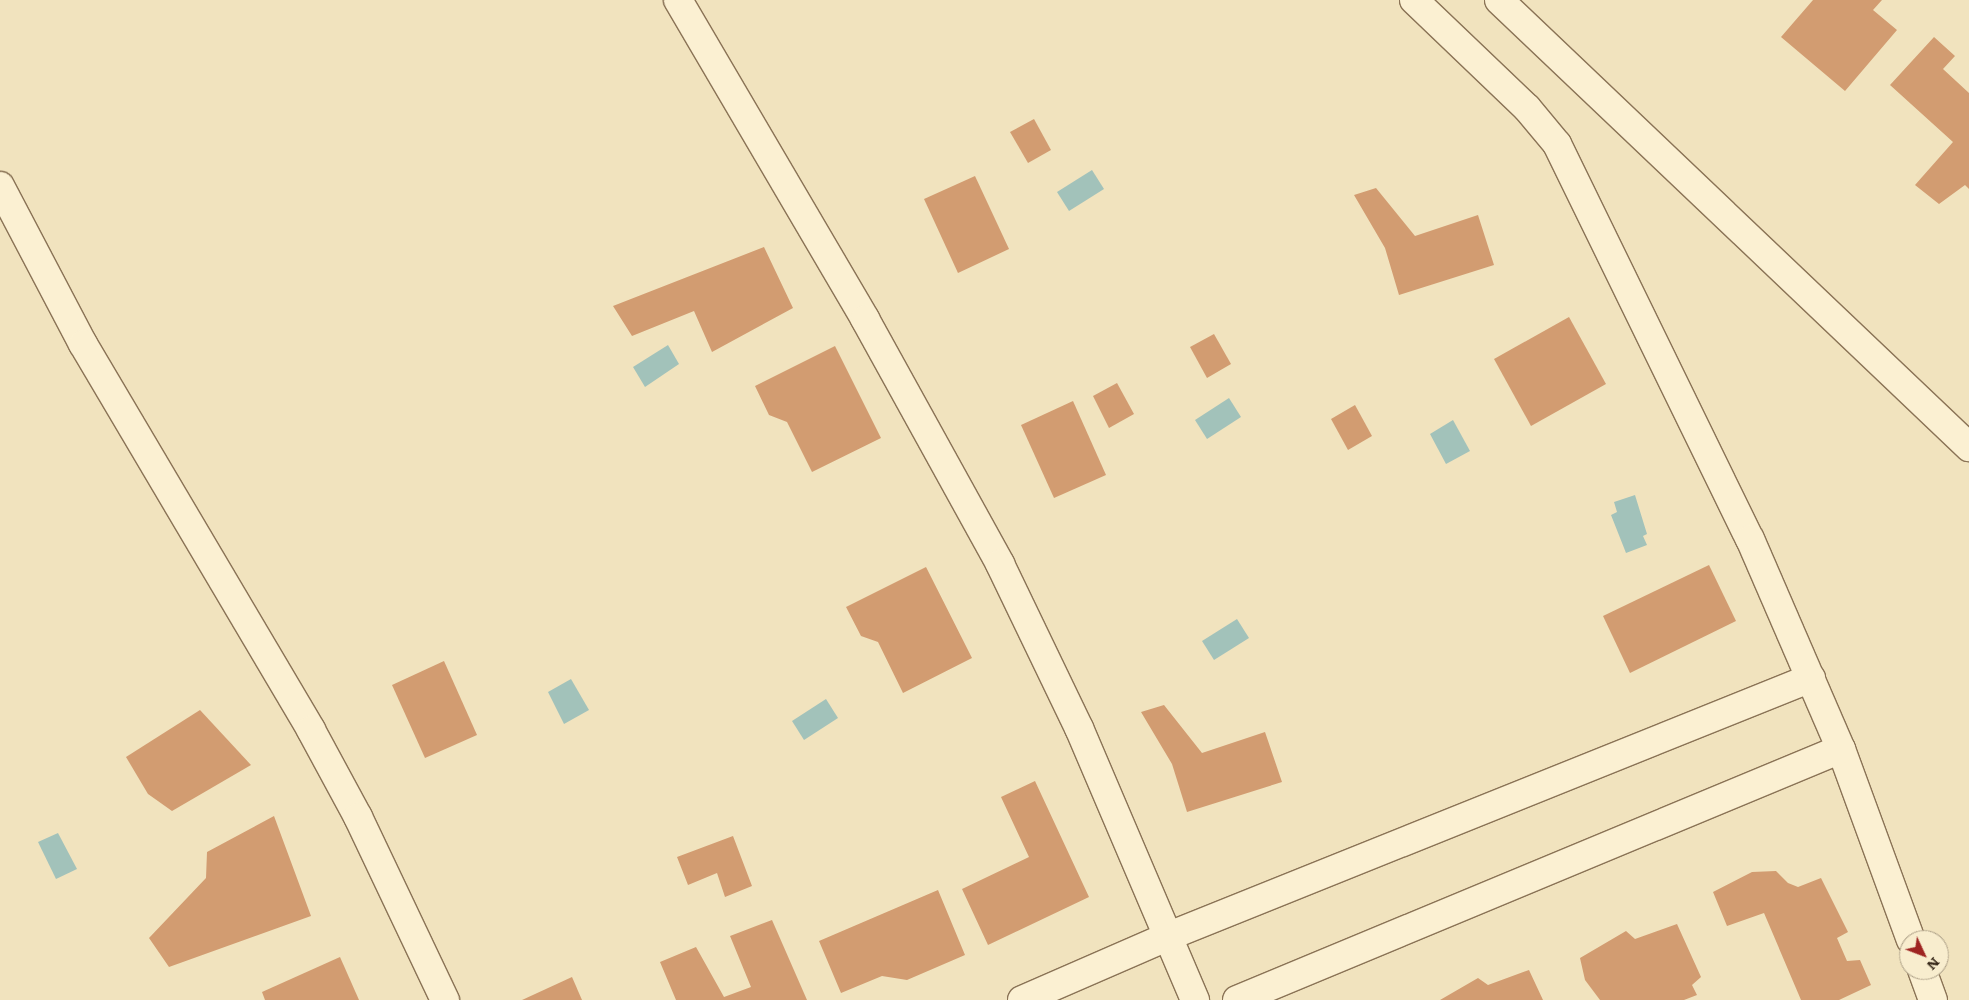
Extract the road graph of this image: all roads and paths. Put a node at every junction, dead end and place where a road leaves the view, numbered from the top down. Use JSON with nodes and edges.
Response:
{"nodes":[{"id":1,"x":678,"y":0,"type":"edge"},
{"id":2,"x":1414,"y":0,"type":"edge"},
{"id":3,"x":1499,"y":0,"type":"edge"},
{"id":4,"x":0,"y":186,"type":"edge"},
{"id":5,"x":1969,"y":447,"type":"edge"},
{"id":6,"x":1811,"y":678,"type":"junction"},
{"id":7,"x":1840,"y":749,"type":"junction"},
{"id":8,"x":1907,"y":930,"type":"edge"},
{"id":9,"x":1169,"y":936,"type":"junction"},
{"id":10,"x":1926,"y":980,"type":"edge"},
{"id":11,"x":445,"y":1000,"type":"edge"},
{"id":12,"x":1022,"y":1000,"type":"edge"},
{"id":13,"x":1195,"y":1000,"type":"edge"},
{"id":14,"x":1237,"y":1000,"type":"edge"},
{"id":15,"x":1933,"y":1000,"type":"edge"}],
"edges":[{"from":1,"to":9,"type":"street"},
{"from":2,"to":6,"type":"street"},
{"from":3,"to":5,"type":"street"},
{"from":4,"to":11,"type":"street"},
{"from":6,"to":7,"type":"street"},
{"from":6,"to":9,"type":"street"},
{"from":7,"to":8,"type":"street"},
{"from":7,"to":14,"type":"street"},
{"from":9,"to":12,"type":"street"},
{"from":9,"to":13,"type":"street"},
{"from":10,"to":15,"type":"street"}]}
